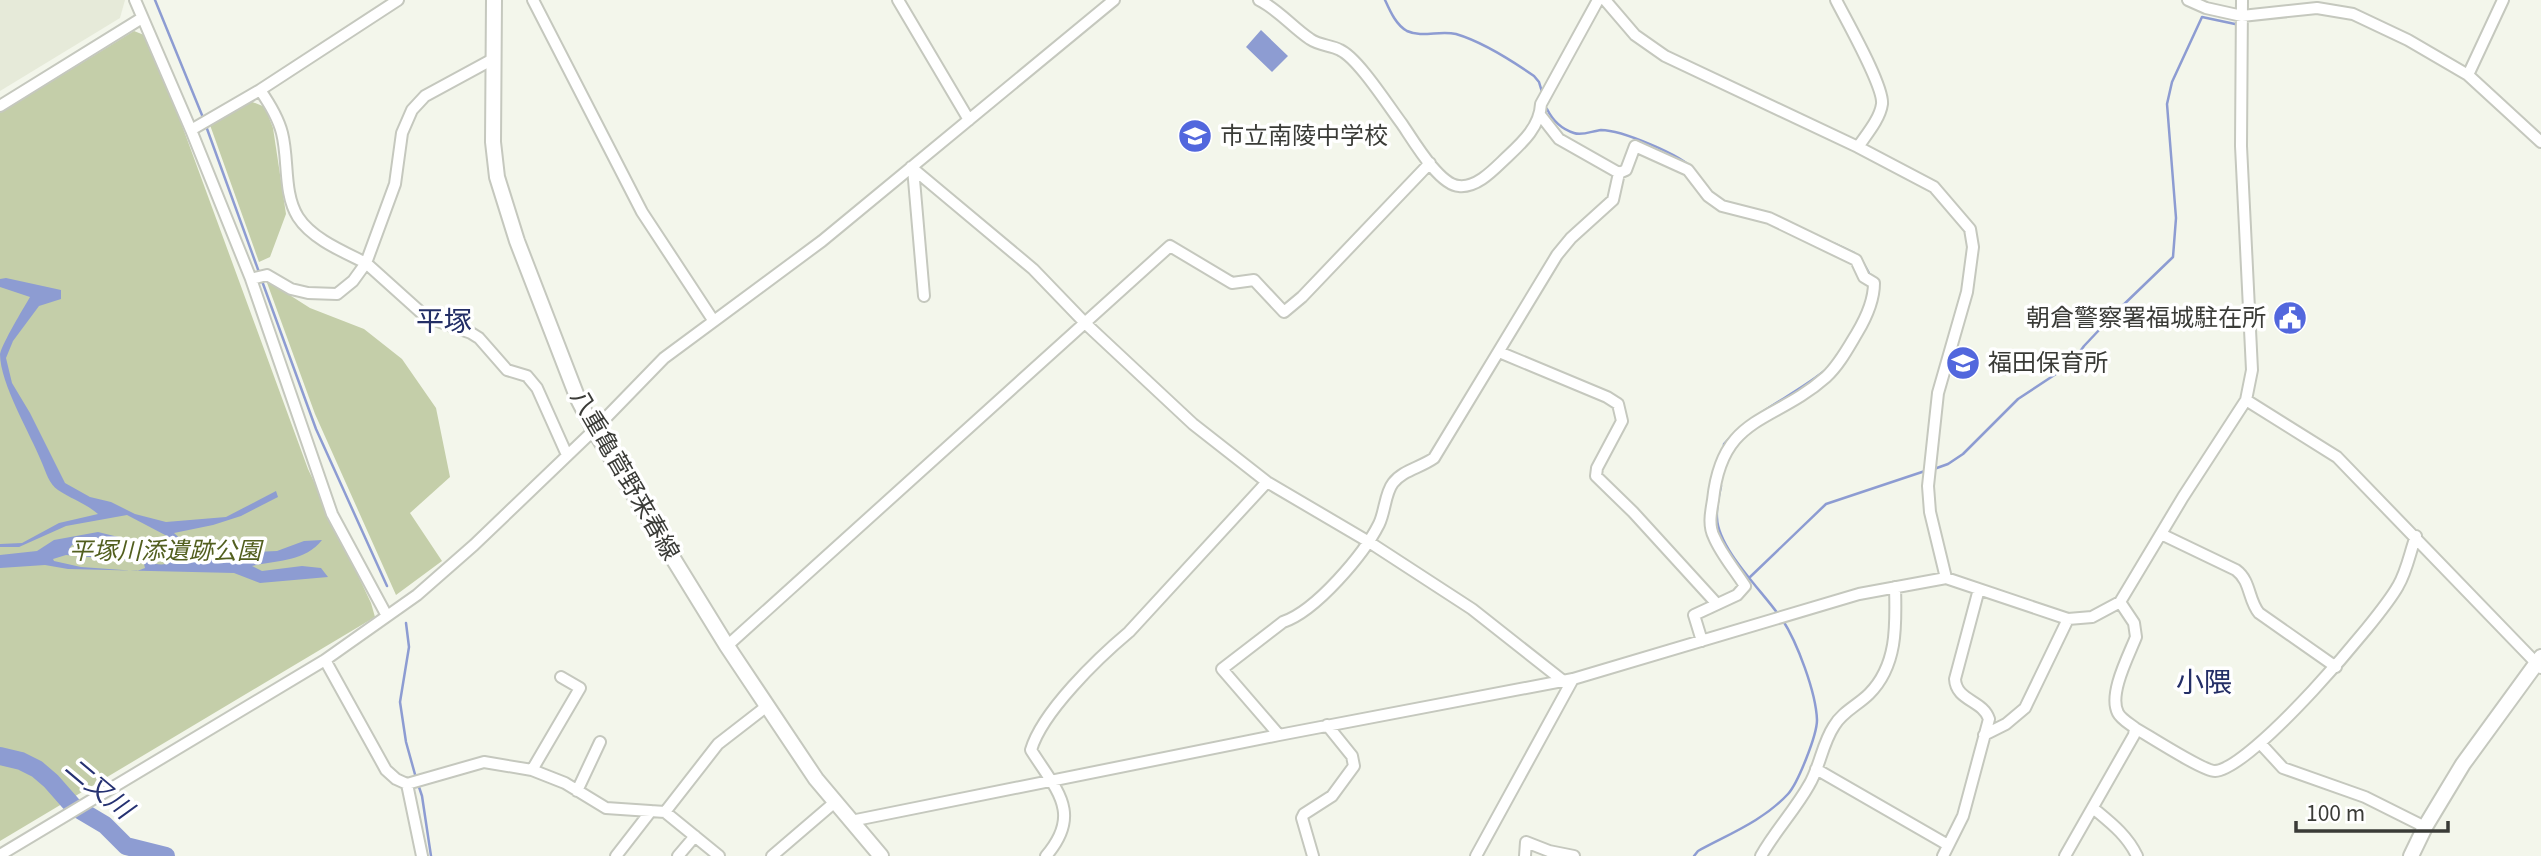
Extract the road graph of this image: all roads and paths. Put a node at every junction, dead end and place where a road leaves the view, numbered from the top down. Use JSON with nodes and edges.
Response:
{"nodes":[{"id":1,"x":135,"y":0,"type":"edge"},
{"id":2,"x":398,"y":0,"type":"edge"},
{"id":3,"x":494,"y":0,"type":"edge"},
{"id":4,"x":533,"y":0,"type":"edge"},
{"id":5,"x":898,"y":0,"type":"edge"},
{"id":6,"x":1114,"y":0,"type":"edge"},
{"id":7,"x":1259,"y":0,"type":"edge"},
{"id":8,"x":1598,"y":0,"type":"edge"},
{"id":9,"x":1605,"y":0,"type":"edge"},
{"id":10,"x":1836,"y":0,"type":"edge"},
{"id":11,"x":2188,"y":0,"type":"edge"},
{"id":12,"x":2242,"y":0,"type":"edge"},
{"id":13,"x":2502,"y":0,"type":"edge"},
{"id":14,"x":2242,"y":16,"type":"junction"},
{"id":15,"x":142,"y":18,"type":"junction"},
{"id":16,"x":495,"y":58,"type":"junction"},
{"id":17,"x":2469,"y":75,"type":"junction"},
{"id":18,"x":260,"y":89,"type":"junction"},
{"id":19,"x":0,"y":106,"type":"edge"},
{"id":20,"x":1541,"y":116,"type":"junction"},
{"id":21,"x":969,"y":120,"type":"junction"},
{"id":22,"x":196,"y":128,"type":"junction"},
{"id":23,"x":2541,"y":142,"type":"edge"},
{"id":24,"x":1858,"y":147,"type":"junction"},
{"id":25,"x":1430,"y":163,"type":"junction"},
{"id":26,"x":912,"y":167,"type":"junction"},
{"id":27,"x":1619,"y":173,"type":"junction"},
{"id":28,"x":366,"y":263,"type":"junction"},
{"id":29,"x":251,"y":279,"type":"junction"},
{"id":30,"x":924,"y":296,"type":"dead end"},
{"id":31,"x":713,"y":320,"type":"junction"},
{"id":32,"x":1086,"y":324,"type":"junction"},
{"id":33,"x":1499,"y":352,"type":"junction"},
{"id":34,"x":2246,"y":400,"type":"junction"},
{"id":35,"x":594,"y":430,"type":"junction"},
{"id":36,"x":567,"y":455,"type":"junction"},
{"id":37,"x":1267,"y":482,"type":"junction"},
{"id":38,"x":2161,"y":534,"type":"junction"},
{"id":39,"x":2416,"y":536,"type":"junction"},
{"id":40,"x":1369,"y":542,"type":"junction"},
{"id":41,"x":1945,"y":578,"type":"junction"},
{"id":42,"x":1895,"y":587,"type":"junction"},
{"id":43,"x":1979,"y":589,"type":"junction"},
{"id":44,"x":2120,"y":602,"type":"junction"},
{"id":45,"x":1717,"y":604,"type":"junction"},
{"id":46,"x":387,"y":616,"type":"junction"},
{"id":47,"x":2068,"y":619,"type":"junction"},
{"id":48,"x":1702,"y":640,"type":"junction"},
{"id":49,"x":727,"y":646,"type":"junction"},
{"id":50,"x":325,"y":660,"type":"junction"},
{"id":51,"x":2540,"y":663,"type":"edge"},
{"id":52,"x":2336,"y":667,"type":"junction"},
{"id":53,"x":561,"y":677,"type":"dead end"},
{"id":54,"x":1567,"y":680,"type":"junction"},
{"id":55,"x":767,"y":706,"type":"junction"},
{"id":56,"x":1327,"y":725,"type":"junction"},
{"id":57,"x":2135,"y":728,"type":"junction"},
{"id":58,"x":1984,"y":734,"type":"junction"},
{"id":59,"x":1279,"y":735,"type":"junction"},
{"id":60,"x":600,"y":742,"type":"dead end"},
{"id":61,"x":2260,"y":743,"type":"junction"},
{"id":62,"x":1816,"y":769,"type":"junction"},
{"id":63,"x":532,"y":770,"type":"junction"},
{"id":64,"x":1050,"y":780,"type":"junction"},
{"id":65,"x":407,"y":784,"type":"junction"},
{"id":66,"x":577,"y":790,"type":"junction"},
{"id":67,"x":835,"y":802,"type":"junction"},
{"id":68,"x":2093,"y":808,"type":"junction"},
{"id":69,"x":651,"y":811,"type":"junction"},
{"id":70,"x":665,"y":812,"type":"junction"},
{"id":71,"x":851,"y":821,"type":"junction"},
{"id":72,"x":2425,"y":827,"type":"junction"},
{"id":73,"x":695,"y":836,"type":"junction"},
{"id":74,"x":1945,"y":850,"type":"edge"},
{"id":75,"x":0,"y":855,"type":"edge"},
{"id":76,"x":422,"y":856,"type":"edge"},
{"id":77,"x":616,"y":856,"type":"edge"},
{"id":78,"x":678,"y":856,"type":"edge"},
{"id":79,"x":719,"y":856,"type":"edge"},
{"id":80,"x":772,"y":856,"type":"edge"},
{"id":81,"x":881,"y":856,"type":"edge"},
{"id":82,"x":1046,"y":856,"type":"edge"},
{"id":83,"x":1313,"y":856,"type":"edge"},
{"id":84,"x":1476,"y":856,"type":"edge"},
{"id":85,"x":1525,"y":856,"type":"edge"},
{"id":86,"x":1574,"y":856,"type":"edge"},
{"id":87,"x":1761,"y":856,"type":"edge"},
{"id":88,"x":2065,"y":856,"type":"edge"},
{"id":89,"x":2137,"y":856,"type":"edge"},
{"id":90,"x":2411,"y":856,"type":"edge"}],
"edges":[{"from":1,"to":15,"type":"street"},
{"from":2,"to":18,"type":"street"},
{"from":3,"to":16,"type":"main road","name":"八重亀菅野来春線"},
{"from":4,"to":31,"type":"street"},
{"from":5,"to":21,"type":"street"},
{"from":6,"to":21,"type":"street"},
{"from":7,"to":25,"type":"street"},
{"from":8,"to":20,"type":"street"},
{"from":9,"to":24,"type":"street"},
{"from":10,"to":24,"type":"street"},
{"from":11,"to":14,"type":"street"},
{"from":12,"to":14,"type":"street"},
{"from":13,"to":17,"type":"street"},
{"from":14,"to":17,"type":"street"},
{"from":14,"to":34,"type":"street"},
{"from":15,"to":19,"type":"street"},
{"from":15,"to":22,"type":"street"},
{"from":16,"to":28,"type":"street"},
{"from":16,"to":35,"type":"main road","name":"八重亀菅野来春線"},
{"from":17,"to":23,"type":"street"},
{"from":18,"to":22,"type":"street"},
{"from":18,"to":28,"type":"street"},
{"from":20,"to":25,"type":"street"},
{"from":20,"to":27,"type":"street"},
{"from":21,"to":26,"type":"street"},
{"from":22,"to":29,"type":"street"},
{"from":24,"to":41,"type":"street"},
{"from":25,"to":32,"type":"street"},
{"from":26,"to":30,"type":"street"},
{"from":26,"to":31,"type":"street"},
{"from":26,"to":32,"type":"street"},
{"from":27,"to":33,"type":"street"},
{"from":27,"to":45,"type":"street"},
{"from":28,"to":29,"type":"street"},
{"from":28,"to":36,"type":"street"},
{"from":29,"to":46,"type":"street"},
{"from":31,"to":35,"type":"street"},
{"from":32,"to":37,"type":"street"},
{"from":32,"to":49,"type":"street"},
{"from":33,"to":40,"type":"street"},
{"from":33,"to":45,"type":"street"},
{"from":34,"to":38,"type":"street"},
{"from":34,"to":39,"type":"street"},
{"from":35,"to":36,"type":"street"},
{"from":35,"to":49,"type":"main road","name":"八重亀菅野来春線"},
{"from":36,"to":46,"type":"street"},
{"from":37,"to":40,"type":"street"},
{"from":37,"to":64,"type":"street"},
{"from":38,"to":44,"type":"street"},
{"from":38,"to":52,"type":"street"},
{"from":39,"to":51,"type":"street"},
{"from":39,"to":52,"type":"street"},
{"from":40,"to":54,"type":"street"},
{"from":40,"to":59,"type":"street"},
{"from":41,"to":42,"type":"street"},
{"from":41,"to":43,"type":"street"},
{"from":42,"to":48,"type":"street"},
{"from":42,"to":62,"type":"street"},
{"from":43,"to":47,"type":"street"},
{"from":43,"to":58,"type":"street"},
{"from":44,"to":47,"type":"street"},
{"from":44,"to":57,"type":"street"},
{"from":45,"to":48,"type":"street"},
{"from":46,"to":50,"type":"street"},
{"from":47,"to":58,"type":"street"},
{"from":48,"to":54,"type":"street"},
{"from":49,"to":55,"type":"main road","name":"八重亀菅野来春線"},
{"from":50,"to":65,"type":"street"},
{"from":50,"to":75,"type":"street"},
{"from":51,"to":72,"type":"main road"},
{"from":52,"to":61,"type":"street"},
{"from":53,"to":63,"type":"street"},
{"from":54,"to":56,"type":"street"},
{"from":54,"to":84,"type":"street"},
{"from":55,"to":67,"type":"main road","name":"八重亀菅野来春線"},
{"from":55,"to":70,"type":"street"},
{"from":56,"to":59,"type":"street"},
{"from":56,"to":83,"type":"street"},
{"from":57,"to":61,"type":"street"},
{"from":57,"to":68,"type":"street"},
{"from":58,"to":74,"type":"street"},
{"from":59,"to":64,"type":"street"},
{"from":60,"to":66,"type":"street"},
{"from":61,"to":72,"type":"street"},
{"from":62,"to":74,"type":"street"},
{"from":62,"to":87,"type":"street"},
{"from":63,"to":65,"type":"street"},
{"from":63,"to":66,"type":"street"},
{"from":64,"to":71,"type":"street"},
{"from":64,"to":82,"type":"street"},
{"from":65,"to":76,"type":"street"},
{"from":66,"to":69,"type":"street"},
{"from":67,"to":71,"type":"main road","name":"八重亀菅野来春線"},
{"from":67,"to":80,"type":"street"},
{"from":68,"to":88,"type":"street"},
{"from":68,"to":89,"type":"street"},
{"from":69,"to":70,"type":"street"},
{"from":69,"to":77,"type":"street"},
{"from":70,"to":73,"type":"street"},
{"from":71,"to":81,"type":"main road","name":"八重亀菅野来春線"},
{"from":72,"to":90,"type":"main road"},
{"from":73,"to":78,"type":"street"},
{"from":73,"to":79,"type":"street"},
{"from":85,"to":86,"type":"street"}]}
